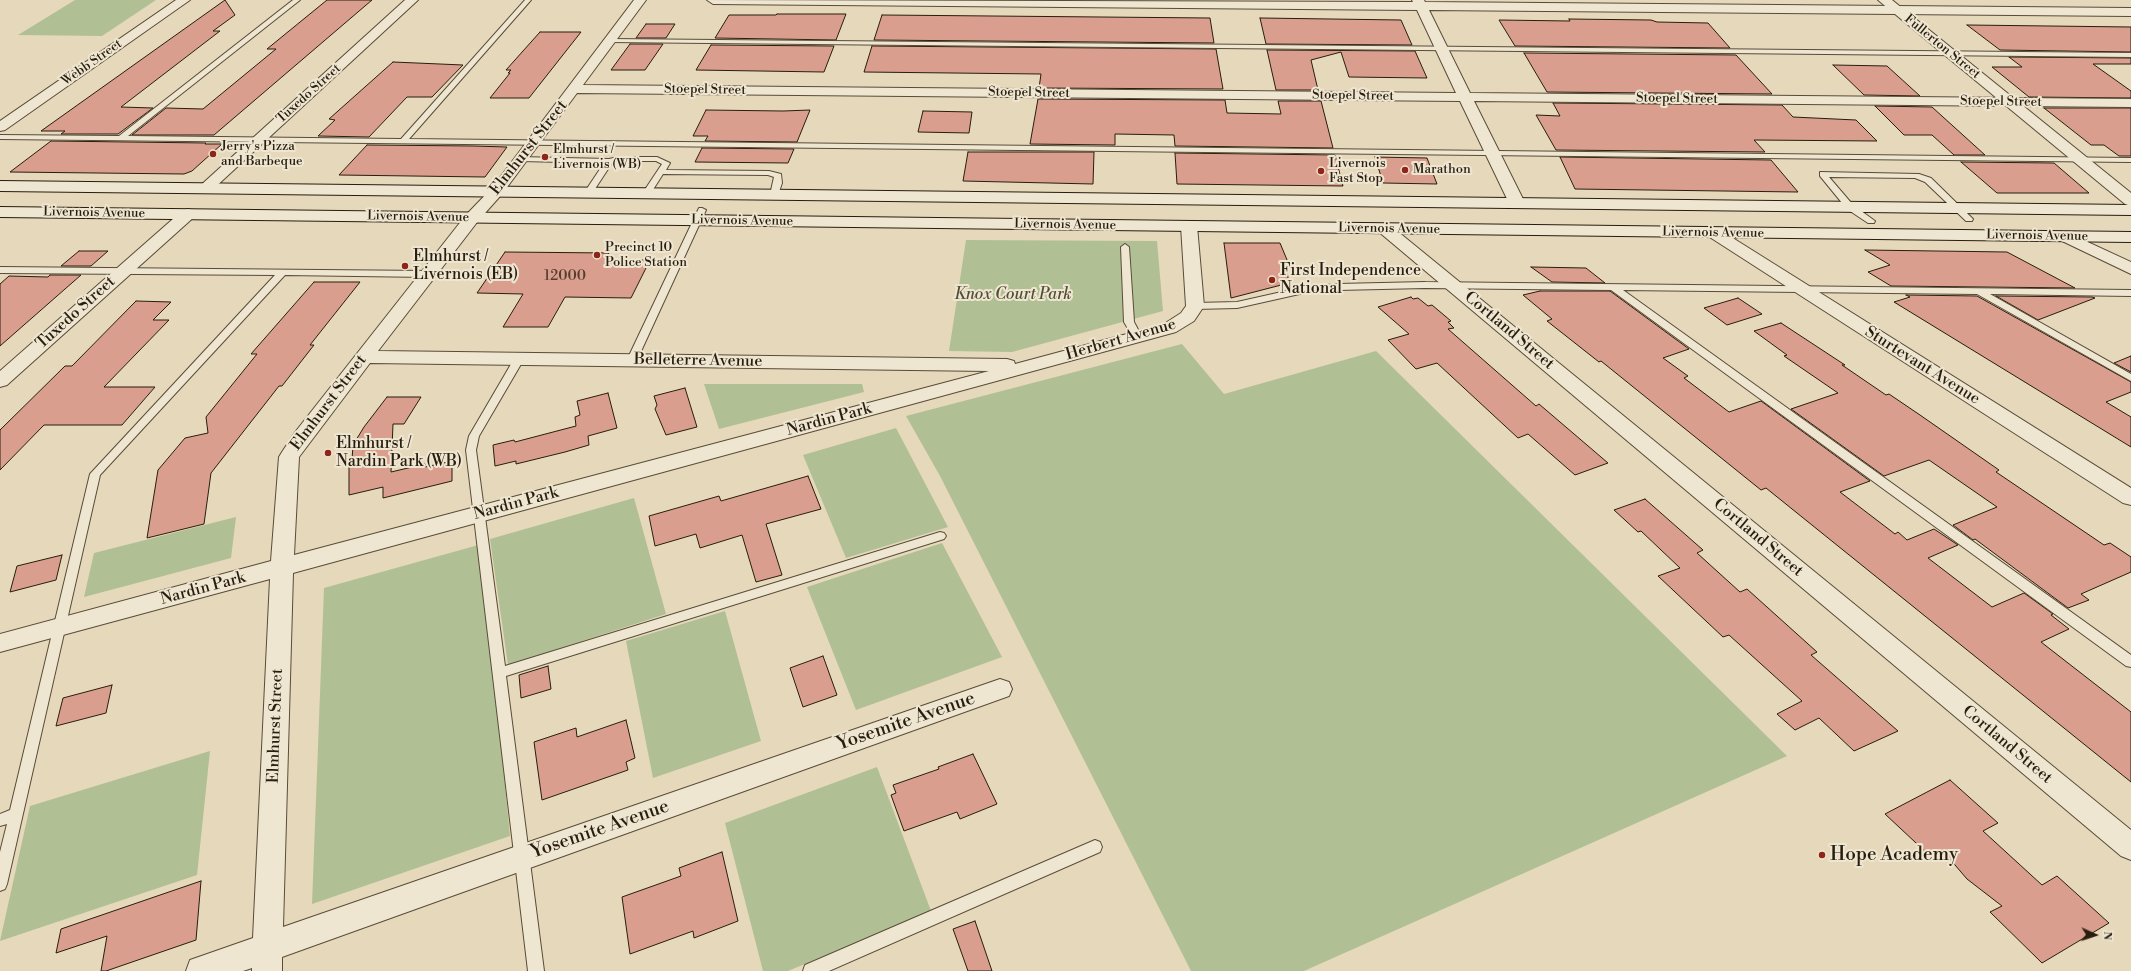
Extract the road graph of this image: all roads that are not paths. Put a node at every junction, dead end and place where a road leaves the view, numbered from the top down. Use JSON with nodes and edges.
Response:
{"nodes":[{"id":1,"x":184,"y":0,"type":"edge"},
{"id":2,"x":297,"y":0,"type":"edge"},
{"id":3,"x":412,"y":0,"type":"edge"},
{"id":4,"x":528,"y":0,"type":"edge"},
{"id":5,"x":640,"y":0,"type":"edge"},
{"id":6,"x":713,"y":0,"type":"edge"},
{"id":7,"x":1884,"y":0,"type":"edge"},
{"id":8,"x":1419,"y":3,"type":"edge"},
{"id":9,"x":1896,"y":10,"type":"junction"},
{"id":10,"x":2131,"y":12,"type":"edge"},
{"id":11,"x":610,"y":41,"type":"junction"},
{"id":12,"x":1442,"y":49,"type":"junction"},
{"id":13,"x":1950,"y":54,"type":"junction"},
{"id":14,"x":2131,"y":55,"type":"edge"},
{"id":15,"x":575,"y":89,"type":"junction"},
{"id":16,"x":1465,"y":97,"type":"junction"},
{"id":17,"x":2010,"y":102,"type":"junction"},
{"id":18,"x":2131,"y":103,"type":"edge"},
{"id":19,"x":0,"y":127,"type":"edge"},
{"id":20,"x":0,"y":137,"type":"edge"},
{"id":21,"x":120,"y":138,"type":"junction"},
{"id":22,"x":258,"y":140,"type":"junction"},
{"id":23,"x":402,"y":142,"type":"junction"},
{"id":24,"x":533,"y":143,"type":"junction"},
{"id":25,"x":1492,"y":153,"type":"junction"},
{"id":26,"x":521,"y":159,"type":"junction"},
{"id":27,"x":2080,"y":160,"type":"junction"},
{"id":28,"x":2131,"y":160,"type":"edge"},
{"id":29,"x":609,"y":161,"type":"junction"},
{"id":30,"x":660,"y":172,"type":"junction"},
{"id":31,"x":0,"y":186,"type":"edge"},
{"id":32,"x":32,"y":186,"type":"junction"},
{"id":33,"x":206,"y":188,"type":"junction"},
{"id":34,"x":387,"y":190,"type":"junction"},
{"id":35,"x":497,"y":191,"type":"junction"},
{"id":36,"x":588,"y":193,"type":"junction"},
{"id":37,"x":646,"y":194,"type":"junction"},
{"id":38,"x":774,"y":196,"type":"junction"},
{"id":39,"x":891,"y":197,"type":"junction"},
{"id":40,"x":0,"y":201,"type":"edge"},
{"id":41,"x":1418,"y":202,"type":"junction"},
{"id":42,"x":1517,"y":203,"type":"junction"},
{"id":43,"x":1850,"y":207,"type":"junction"},
{"id":44,"x":2129,"y":207,"type":"edge"},
{"id":45,"x":0,"y":212,"type":"edge"},
{"id":46,"x":100,"y":213,"type":"junction"},
{"id":47,"x":188,"y":214,"type":"junction"},
{"id":48,"x":1964,"y":214,"type":"junction"},
{"id":49,"x":700,"y":215,"type":"junction"},
{"id":50,"x":472,"y":218,"type":"junction"},
{"id":51,"x":1189,"y":226,"type":"junction"},
{"id":52,"x":1876,"y":228,"type":"junction"},
{"id":53,"x":1385,"y":229,"type":"junction"},
{"id":54,"x":1714,"y":233,"type":"junction"},
{"id":55,"x":2066,"y":237,"type":"junction"},
{"id":56,"x":2131,"y":237,"type":"edge"},
{"id":57,"x":1125,"y":247,"type":"dead end"},
{"id":58,"x":2131,"y":269,"type":"edge"},
{"id":59,"x":0,"y":270,"type":"edge"},
{"id":60,"x":124,"y":271,"type":"junction"},
{"id":61,"x":282,"y":273,"type":"junction"},
{"id":62,"x":428,"y":274,"type":"junction"},
{"id":63,"x":1454,"y":285,"type":"junction"},
{"id":64,"x":1613,"y":287,"type":"junction"},
{"id":65,"x":1801,"y":289,"type":"junction"},
{"id":66,"x":1978,"y":291,"type":"junction"},
{"id":67,"x":2131,"y":293,"type":"edge"},
{"id":68,"x":1195,"y":306,"type":"junction"},
{"id":69,"x":1137,"y":337,"type":"junction"},
{"id":70,"x":364,"y":357,"type":"junction"},
{"id":71,"x":519,"y":359,"type":"junction"},
{"id":72,"x":632,"y":360,"type":"junction"},
{"id":73,"x":1032,"y":365,"type":"junction"},
{"id":74,"x":2131,"y":378,"type":"edge"},
{"id":75,"x":0,"y":381,"type":"edge"},
{"id":76,"x":2131,"y":498,"type":"edge"},
{"id":77,"x":479,"y":514,"type":"junction"},
{"id":78,"x":940,"y":536,"type":"dead end"},
{"id":79,"x":282,"y":567,"type":"junction"},
{"id":80,"x":61,"y":627,"type":"junction"},
{"id":81,"x":0,"y":643,"type":"edge"},
{"id":82,"x":2131,"y":662,"type":"edge"},
{"id":83,"x":499,"y":673,"type":"junction"},
{"id":84,"x":1000,"y":689,"type":"dead end"},
{"id":85,"x":16,"y":814,"type":"junction"},
{"id":86,"x":0,"y":820,"type":"edge"},
{"id":87,"x":1095,"y":847,"type":"dead end"},
{"id":88,"x":2131,"y":847,"type":"edge"},
{"id":89,"x":523,"y":857,"type":"junction"},
{"id":90,"x":0,"y":884,"type":"edge"},
{"id":91,"x":267,"y":959,"type":"edge"},
{"id":92,"x":201,"y":971,"type":"edge"},
{"id":93,"x":536,"y":971,"type":"edge"},
{"id":94,"x":811,"y":971,"type":"edge"}],
"edges":[{"from":1,"to":19,"type":"street","name":"Webb Street"},
{"from":2,"to":21,"type":"lane"},
{"from":3,"to":22,"type":"street","name":"Tuxedo Street"},
{"from":4,"to":23,"type":"lane"},
{"from":5,"to":11,"type":"street","name":"Elmhurst Street"},
{"from":6,"to":8,"type":"street"},
{"from":7,"to":9,"type":"main road","name":"Fullerton Street"},
{"from":8,"to":9,"type":"street"},
{"from":8,"to":12,"type":"street"},
{"from":9,"to":10,"type":"street"},
{"from":9,"to":13,"type":"main road","name":"Fullerton Street"},
{"from":11,"to":12,"type":"lane"},
{"from":11,"to":15,"type":"street","name":"Elmhurst Street"},
{"from":12,"to":13,"type":"lane"},
{"from":12,"to":16,"type":"street"},
{"from":13,"to":14,"type":"lane"},
{"from":13,"to":17,"type":"main road","name":"Fullerton Street"},
{"from":15,"to":16,"type":"street","name":"Stoepel Street"},
{"from":15,"to":24,"type":"street","name":"Elmhurst Street"},
{"from":16,"to":17,"type":"street","name":"Stoepel Street"},
{"from":16,"to":25,"type":"street"},
{"from":17,"to":18,"type":"street","name":"Stoepel Street"},
{"from":17,"to":27,"type":"main road","name":"Fullerton Street"},
{"from":20,"to":21,"type":"lane"},
{"from":21,"to":22,"type":"lane"},
{"from":22,"to":23,"type":"lane"},
{"from":22,"to":33,"type":"street","name":"Tuxedo Street"},
{"from":23,"to":24,"type":"lane"},
{"from":24,"to":25,"type":"lane"},
{"from":24,"to":26,"type":"street","name":"Elmhurst Street"},
{"from":25,"to":27,"type":"lane"},
{"from":25,"to":42,"type":"street"},
{"from":26,"to":29,"type":"lane"},
{"from":26,"to":35,"type":"street","name":"Elmhurst Street"},
{"from":27,"to":28,"type":"lane"},
{"from":27,"to":44,"type":"main road","name":"Fullerton Street"},
{"from":29,"to":30,"type":"lane"},
{"from":29,"to":36,"type":"lane"},
{"from":30,"to":37,"type":"lane"},
{"from":30,"to":38,"type":"lane"},
{"from":31,"to":32,"type":"main road","name":"Livernois Avenue"},
{"from":32,"to":33,"type":"main road","name":"Livernois Avenue"},
{"from":32,"to":40,"type":"main road"},
{"from":33,"to":34,"type":"main road","name":"Livernois Avenue"},
{"from":34,"to":35,"type":"main road","name":"Livernois Avenue"},
{"from":34,"to":46,"type":"main road"},
{"from":35,"to":36,"type":"main road","name":"Livernois Avenue"},
{"from":35,"to":50,"type":"street","name":"Elmhurst Street"},
{"from":36,"to":37,"type":"main road","name":"Livernois Avenue"},
{"from":37,"to":38,"type":"main road","name":"Livernois Avenue"},
{"from":38,"to":39,"type":"main road","name":"Livernois Avenue"},
{"from":39,"to":41,"type":"main road","name":"Livernois Avenue"},
{"from":39,"to":49,"type":"main road"},
{"from":41,"to":42,"type":"main road","name":"Livernois Avenue"},
{"from":41,"to":51,"type":"main road"},
{"from":42,"to":43,"type":"main road","name":"Livernois Avenue"},
{"from":43,"to":48,"type":"main road","name":"Livernois Avenue"},
{"from":43,"to":48,"type":"lane"},
{"from":43,"to":52,"type":"lane"},
{"from":44,"to":48,"type":"main road"},
{"from":45,"to":46,"type":"main road","name":"Livernois Avenue"},
{"from":46,"to":47,"type":"main road","name":"Livernois Avenue"},
{"from":47,"to":50,"type":"main road","name":"Livernois Avenue"},
{"from":47,"to":60,"type":"street","name":"Tuxedo Street"},
{"from":48,"to":52,"type":"main road"},
{"from":49,"to":50,"type":"main road","name":"Livernois Avenue"},
{"from":49,"to":51,"type":"main road","name":"Livernois Avenue"},
{"from":49,"to":72,"type":"lane"},
{"from":50,"to":62,"type":"street","name":"Elmhurst Street"},
{"from":51,"to":53,"type":"main road","name":"Livernois Avenue"},
{"from":51,"to":68,"type":"street","name":"Herbert Avenue"},
{"from":52,"to":54,"type":"main road","name":"Livernois Avenue"},
{"from":52,"to":55,"type":"main road","name":"Livernois Avenue"},
{"from":53,"to":54,"type":"main road","name":"Livernois Avenue"},
{"from":53,"to":63,"type":"street","name":"Cortland Street"},
{"from":54,"to":65,"type":"street","name":"Sturtevant Avenue"},
{"from":55,"to":56,"type":"main road","name":"Livernois Avenue"},
{"from":55,"to":58,"type":"street"},
{"from":57,"to":69,"type":"lane"},
{"from":59,"to":60,"type":"lane"},
{"from":60,"to":61,"type":"lane"},
{"from":60,"to":75,"type":"street","name":"Tuxedo Street"},
{"from":61,"to":62,"type":"lane"},
{"from":61,"to":80,"type":"lane"},
{"from":62,"to":70,"type":"street","name":"Elmhurst Street"},
{"from":63,"to":64,"type":"lane"},
{"from":63,"to":68,"type":"lane"},
{"from":63,"to":88,"type":"street","name":"Cortland Street"},
{"from":64,"to":65,"type":"lane"},
{"from":64,"to":82,"type":"lane"},
{"from":65,"to":66,"type":"lane"},
{"from":65,"to":76,"type":"street","name":"Sturtevant Avenue"},
{"from":66,"to":67,"type":"lane"},
{"from":66,"to":74,"type":"lane"},
{"from":68,"to":69,"type":"street","name":"Herbert Avenue"},
{"from":69,"to":73,"type":"street","name":"Herbert Avenue"},
{"from":70,"to":71,"type":"street","name":"Belleterre Avenue"},
{"from":70,"to":79,"type":"street","name":"Elmhurst Street"},
{"from":71,"to":72,"type":"street","name":"Belleterre Avenue"},
{"from":71,"to":77,"type":"lane"},
{"from":72,"to":73,"type":"street","name":"Belleterre Avenue"},
{"from":73,"to":77,"type":"street","name":"Nardin Park"},
{"from":77,"to":79,"type":"street","name":"Nardin Park"},
{"from":77,"to":83,"type":"lane"},
{"from":78,"to":83,"type":"lane"},
{"from":79,"to":80,"type":"street","name":"Nardin Park"},
{"from":79,"to":91,"type":"street","name":"Elmhurst Street"},
{"from":80,"to":81,"type":"street","name":"Nardin Park"},
{"from":80,"to":85,"type":"lane"},
{"from":83,"to":89,"type":"lane"},
{"from":84,"to":89,"type":"street","name":"Yosemite Avenue"},
{"from":85,"to":86,"type":"lane"},
{"from":85,"to":90,"type":"lane"},
{"from":87,"to":94,"type":"lane"},
{"from":89,"to":91,"type":"street","name":"Yosemite Avenue"},
{"from":89,"to":93,"type":"lane"},
{"from":91,"to":92,"type":"street","name":"Yosemite Avenue"}]}
